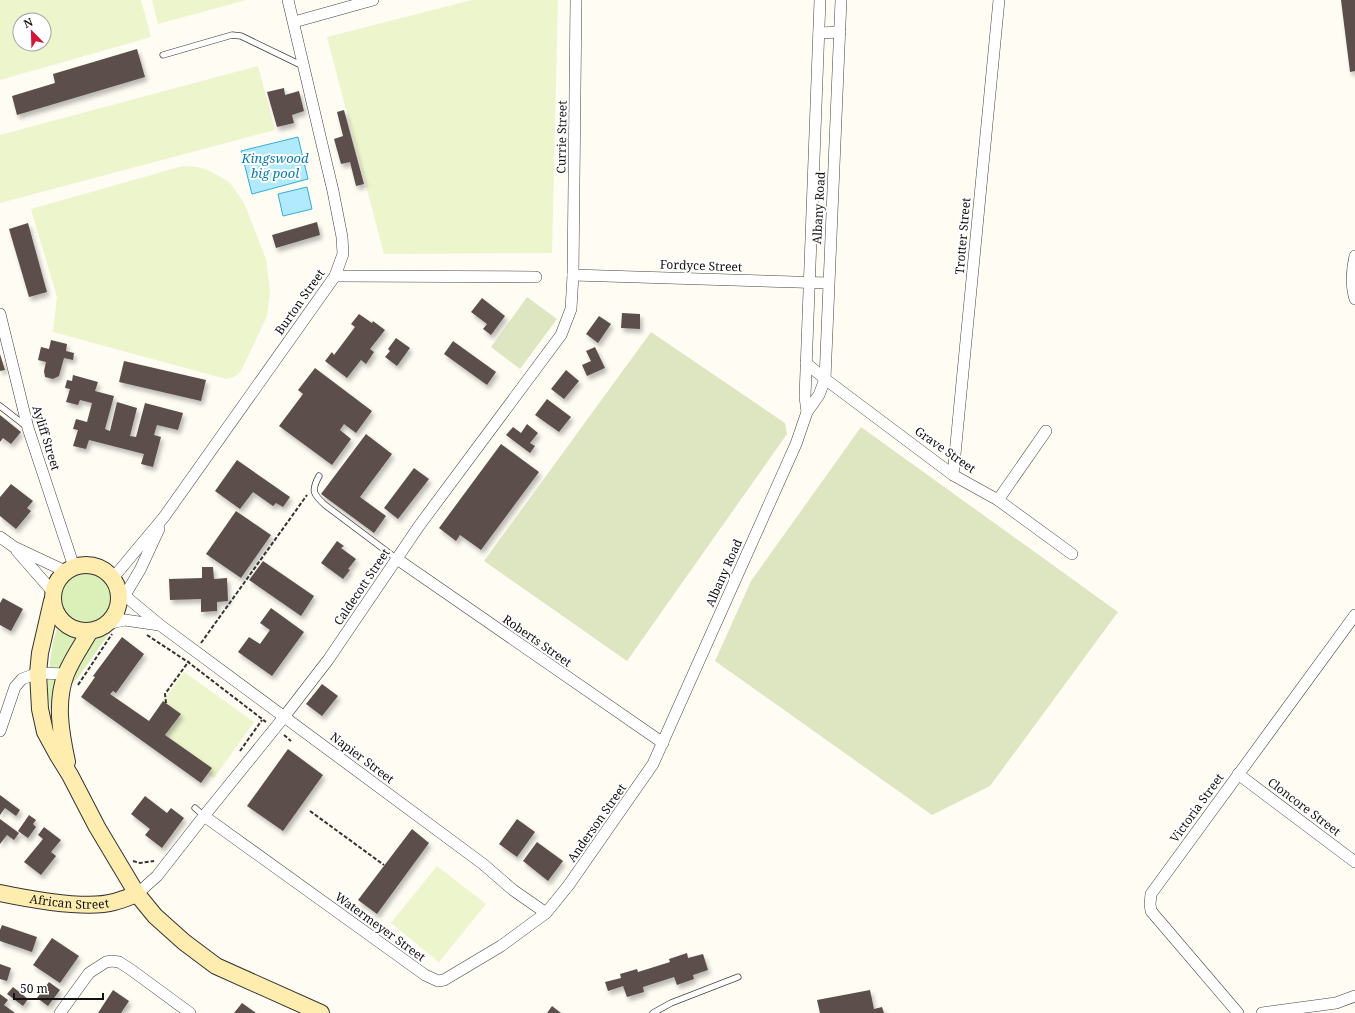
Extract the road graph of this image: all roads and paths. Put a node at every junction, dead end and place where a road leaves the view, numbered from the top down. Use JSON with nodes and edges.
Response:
{"nodes":[{"id":1,"x":288,"y":0,"type":"edge"},
{"id":2,"x":373,"y":0,"type":"edge"},
{"id":3,"x":576,"y":0,"type":"edge"},
{"id":4,"x":820,"y":0,"type":"edge"},
{"id":5,"x":841,"y":0,"type":"edge"},
{"id":6,"x":999,"y":0,"type":"edge"},
{"id":7,"x":294,"y":22,"type":"junction"},
{"id":8,"x":840,"y":32,"type":"junction"},
{"id":9,"x":819,"y":33,"type":"junction"},
{"id":10,"x":163,"y":55,"type":"dead end"},
{"id":11,"x":304,"y":67,"type":"junction"},
{"id":12,"x":1355,"y":256,"type":"edge"},
{"id":13,"x":574,"y":275,"type":"junction"},
{"id":14,"x":335,"y":276,"type":"junction"},
{"id":15,"x":536,"y":278,"type":"dead end"},
{"id":16,"x":810,"y":282,"type":"junction"},
{"id":17,"x":828,"y":283,"type":"junction"},
{"id":18,"x":1355,"y":299,"type":"edge"},
{"id":19,"x":0,"y":314,"type":"edge"},
{"id":20,"x":806,"y":363,"type":"junction"},
{"id":21,"x":825,"y":379,"type":"junction"},
{"id":22,"x":0,"y":406,"type":"edge"},
{"id":23,"x":807,"y":412,"type":"junction"},
{"id":24,"x":28,"y":428,"type":"junction"},
{"id":25,"x":1046,"y":431,"type":"dead end"},
{"id":26,"x":954,"y":475,"type":"junction"},
{"id":27,"x":318,"y":476,"type":"dead end"},
{"id":28,"x":314,"y":486,"type":"junction"},
{"id":29,"x":998,"y":500,"type":"junction"},
{"id":30,"x":164,"y":518,"type":"junction"},
{"id":31,"x":0,"y":537,"type":"edge"},
{"id":32,"x":14,"y":547,"type":"junction"},
{"id":33,"x":1072,"y":554,"type":"dead end"},
{"id":34,"x":397,"y":559,"type":"junction"},
{"id":35,"x":70,"y":569,"type":"junction"},
{"id":36,"x":119,"y":588,"type":"junction"},
{"id":37,"x":52,"y":597,"type":"junction"},
{"id":38,"x":1355,"y":615,"type":"edge"},
{"id":39,"x":160,"y":626,"type":"junction"},
{"id":40,"x":110,"y":629,"type":"junction"},
{"id":41,"x":90,"y":631,"type":"junction"},
{"id":42,"x":142,"y":632,"type":"dead end"},
{"id":43,"x":195,"y":651,"type":"junction"},
{"id":44,"x":188,"y":662,"type":"junction"},
{"id":45,"x":38,"y":673,"type":"junction"},
{"id":46,"x":66,"y":674,"type":"junction"},
{"id":47,"x":78,"y":686,"type":"dead end"},
{"id":48,"x":166,"y":703,"type":"dead end"},
{"id":49,"x":284,"y":716,"type":"junction"},
{"id":50,"x":2,"y":717,"type":"edge"},
{"id":51,"x":0,"y":732,"type":"edge"},
{"id":52,"x":663,"y":743,"type":"junction"},
{"id":53,"x":239,"y":752,"type":"dead end"},
{"id":54,"x":1238,"y":774,"type":"junction"},
{"id":55,"x":70,"y":775,"type":"junction"},
{"id":56,"x":195,"y":808,"type":"dead end"},
{"id":57,"x":310,"y":811,"type":"dead end"},
{"id":58,"x":204,"y":816,"type":"junction"},
{"id":59,"x":128,"y":858,"type":"dead end"},
{"id":60,"x":155,"y":861,"type":"dead end"},
{"id":61,"x":1355,"y":862,"type":"edge"},
{"id":62,"x":384,"y":865,"type":"dead end"},
{"id":63,"x":0,"y":893,"type":"edge"},
{"id":64,"x":137,"y":894,"type":"junction"},
{"id":65,"x":546,"y":913,"type":"junction"},
{"id":66,"x":738,"y":977,"type":"dead end"},
{"id":67,"x":1355,"y":996,"type":"edge"},
{"id":68,"x":60,"y":1013,"type":"edge"},
{"id":69,"x":190,"y":1013,"type":"edge"},
{"id":70,"x":321,"y":1013,"type":"edge"},
{"id":71,"x":653,"y":1013,"type":"edge"},
{"id":72,"x":1238,"y":1013,"type":"edge"},
{"id":73,"x":1262,"y":1013,"type":"edge"}],
"edges":[{"from":1,"to":7,"type":"street","name":"Burton Street"},
{"from":2,"to":7,"type":"street"},
{"from":3,"to":13,"type":"street","name":"Currie Street"},
{"from":4,"to":9,"type":"street","name":"Albany Road"},
{"from":5,"to":8,"type":"street","name":"Albany Road"},
{"from":6,"to":26,"type":"street","name":"Trotter Street"},
{"from":7,"to":11,"type":"street","name":"Burton Street"},
{"from":8,"to":9,"type":"street"},
{"from":8,"to":17,"type":"street","name":"Albany Road"},
{"from":9,"to":16,"type":"street","name":"Albany Road"},
{"from":10,"to":11,"type":"lane"},
{"from":11,"to":14,"type":"street","name":"Burton Street"},
{"from":12,"to":18,"type":"street"},
{"from":13,"to":16,"type":"street","name":"Fordyce Street"},
{"from":13,"to":34,"type":"street","name":"Caldecott Street"},
{"from":14,"to":15,"type":"street"},
{"from":14,"to":30,"type":"street","name":"Burton Street"},
{"from":16,"to":17,"type":"street","name":"Fordyce Street"},
{"from":16,"to":20,"type":"street","name":"Albany Road"},
{"from":17,"to":21,"type":"street","name":"Albany Road"},
{"from":19,"to":24,"type":"street","name":"Ayliff Street"},
{"from":20,"to":21,"type":"street","name":"Grave Street"},
{"from":20,"to":23,"type":"street","name":"Albany Road"},
{"from":21,"to":23,"type":"street","name":"Albany Road"},
{"from":21,"to":26,"type":"street","name":"Grave Street"},
{"from":22,"to":24,"type":"lane"},
{"from":23,"to":52,"type":"street","name":"Albany Road"},
{"from":24,"to":35,"type":"street","name":"Ayliff Street"},
{"from":25,"to":29,"type":"street"},
{"from":26,"to":29,"type":"street","name":"Grave Street"},
{"from":27,"to":28,"type":"lane"},
{"from":28,"to":34,"type":"lane"},
{"from":28,"to":43,"type":"path"},
{"from":29,"to":33,"type":"street","name":"Grave Street"},
{"from":30,"to":36,"type":"street","name":"Burton Street"},
{"from":30,"to":36,"type":"street","name":"Burton Street"},
{"from":31,"to":32,"type":"street"},
{"from":32,"to":35,"type":"street"},
{"from":32,"to":37,"type":"street"},
{"from":34,"to":49,"type":"street","name":"Caldecott Street"},
{"from":34,"to":52,"type":"street","name":"Roberts Street"},
{"from":35,"to":36,"type":"street"},
{"from":35,"to":37,"type":"street"},
{"from":36,"to":39,"type":"street","name":"Napier Street"},
{"from":36,"to":40,"type":"street"},
{"from":37,"to":41,"type":"street"},
{"from":37,"to":45,"type":"street"},
{"from":38,"to":54,"type":"street","name":"Victoria Street"},
{"from":39,"to":40,"type":"street","name":"Napier Street"},
{"from":39,"to":43,"type":"street","name":"Napier Street"},
{"from":40,"to":41,"type":"street"},
{"from":40,"to":47,"type":"path"},
{"from":41,"to":46,"type":"street"},
{"from":42,"to":44,"type":"path"},
{"from":43,"to":44,"type":"path"},
{"from":43,"to":49,"type":"street","name":"Napier Street"},
{"from":44,"to":48,"type":"path"},
{"from":44,"to":53,"type":"path"},
{"from":45,"to":46,"type":"street"},
{"from":45,"to":50,"type":"street"},
{"from":45,"to":55,"type":"street"},
{"from":46,"to":55,"type":"street"},
{"from":49,"to":58,"type":"street","name":"Caldecott Street"},
{"from":49,"to":65,"type":"street","name":"Napier Street"},
{"from":50,"to":51,"type":"street"},
{"from":52,"to":65,"type":"street","name":"Anderson Street"},
{"from":54,"to":61,"type":"street","name":"Cloncore Street"},
{"from":54,"to":72,"type":"street","name":"Victoria Street"},
{"from":55,"to":64,"type":"street"},
{"from":56,"to":58,"type":"lane"},
{"from":57,"to":62,"type":"path"},
{"from":58,"to":64,"type":"street","name":"Caldecott Street"},
{"from":58,"to":65,"type":"street","name":"Watermeyer Street"},
{"from":59,"to":60,"type":"path"},
{"from":63,"to":64,"type":"street","name":"African Street"},
{"from":64,"to":70,"type":"street"},
{"from":66,"to":71,"type":"lane"},
{"from":67,"to":73,"type":"street"},
{"from":68,"to":69,"type":"street"}]}
